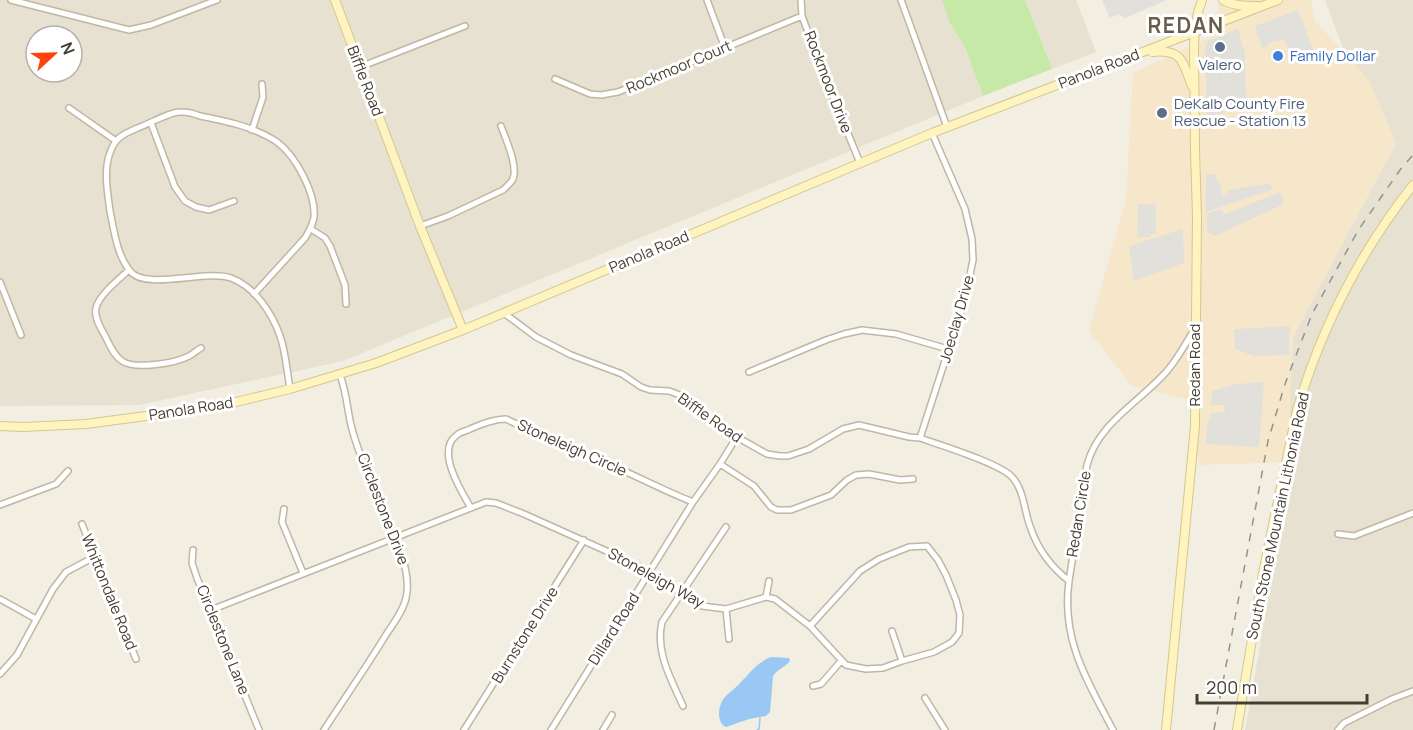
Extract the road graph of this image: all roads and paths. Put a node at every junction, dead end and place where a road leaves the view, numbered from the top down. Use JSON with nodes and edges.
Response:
{"nodes":[{"id":1,"x":11,"y":0,"type":"edge"},
{"id":2,"x":217,"y":0,"type":"edge"},
{"id":3,"x":335,"y":0,"type":"edge"},
{"id":4,"x":707,"y":0,"type":"edge"},
{"id":5,"x":801,"y":0,"type":"edge"},
{"id":6,"x":901,"y":0,"type":"edge"},
{"id":7,"x":1202,"y":0,"type":"edge"},
{"id":8,"x":1223,"y":0,"type":"edge"},
{"id":9,"x":1278,"y":0,"type":"edge"},
{"id":10,"x":1262,"y":6,"type":"junction"},
{"id":11,"x":802,"y":16,"type":"junction"},
{"id":12,"x":465,"y":26,"type":"dead end"},
{"id":13,"x":1194,"y":33,"type":"junction"},
{"id":14,"x":725,"y":48,"type":"junction"},
{"id":15,"x":1136,"y":55,"type":"junction"},
{"id":16,"x":360,"y":67,"type":"junction"},
{"id":17,"x":555,"y":79,"type":"dead end"},
{"id":18,"x":262,"y":84,"type":"dead end"},
{"id":19,"x":1194,"y":90,"type":"junction"},
{"id":20,"x":69,"y":108,"type":"dead end"},
{"id":21,"x":151,"y":123,"type":"junction"},
{"id":22,"x":501,"y":126,"type":"dead end"},
{"id":23,"x":947,"y":127,"type":"junction"},
{"id":24,"x":252,"y":130,"type":"junction"},
{"id":25,"x":932,"y":133,"type":"junction"},
{"id":26,"x":116,"y":141,"type":"junction"},
{"id":27,"x":860,"y":163,"type":"junction"},
{"id":28,"x":1413,"y":185,"type":"edge"},
{"id":29,"x":234,"y":201,"type":"dead end"},
{"id":30,"x":420,"y":226,"type":"junction"},
{"id":31,"x":311,"y":229,"type":"junction"},
{"id":32,"x":129,"y":270,"type":"junction"},
{"id":33,"x":0,"y":282,"type":"edge"},
{"id":34,"x":254,"y":294,"type":"junction"},
{"id":35,"x":346,"y":304,"type":"dead end"},
{"id":36,"x":9,"y":306,"type":"junction"},
{"id":37,"x":0,"y":310,"type":"edge"},
{"id":38,"x":504,"y":313,"type":"junction"},
{"id":39,"x":1196,"y":327,"type":"junction"},
{"id":40,"x":463,"y":330,"type":"junction"},
{"id":41,"x":21,"y":335,"type":"dead end"},
{"id":42,"x":201,"y":348,"type":"dead end"},
{"id":43,"x":948,"y":349,"type":"junction"},
{"id":44,"x":749,"y":372,"type":"dead end"},
{"id":45,"x":340,"y":375,"type":"junction"},
{"id":46,"x":290,"y":389,"type":"junction"},
{"id":47,"x":0,"y":426,"type":"edge"},
{"id":48,"x":736,"y":438,"type":"junction"},
{"id":49,"x":920,"y":438,"type":"junction"},
{"id":50,"x":720,"y":464,"type":"junction"},
{"id":51,"x":68,"y":471,"type":"dead end"},
{"id":52,"x":913,"y":479,"type":"dead end"},
{"id":53,"x":693,"y":502,"type":"junction"},
{"id":54,"x":0,"y":505,"type":"edge"},
{"id":55,"x":284,"y":508,"type":"dead end"},
{"id":56,"x":471,"y":508,"type":"junction"},
{"id":57,"x":1413,"y":513,"type":"edge"},
{"id":58,"x":82,"y":524,"type":"dead end"},
{"id":59,"x":726,"y":527,"type":"dead end"},
{"id":60,"x":1338,"y":534,"type":"dead end"},
{"id":61,"x":395,"y":537,"type":"junction"},
{"id":62,"x":585,"y":540,"type":"junction"},
{"id":63,"x":193,"y":550,"type":"dead end"},
{"id":64,"x":96,"y":556,"type":"junction"},
{"id":65,"x":303,"y":573,"type":"junction"},
{"id":66,"x":650,"y":573,"type":"junction"},
{"id":67,"x":769,"y":581,"type":"dead end"},
{"id":68,"x":1069,"y":581,"type":"junction"},
{"id":69,"x":682,"y":592,"type":"junction"},
{"id":70,"x":766,"y":597,"type":"junction"},
{"id":71,"x":0,"y":599,"type":"edge"},
{"id":72,"x":726,"y":609,"type":"junction"},
{"id":73,"x":211,"y":610,"type":"junction"},
{"id":74,"x":36,"y":619,"type":"junction"},
{"id":75,"x":810,"y":626,"type":"junction"},
{"id":76,"x":892,"y":631,"type":"dead end"},
{"id":77,"x":729,"y":639,"type":"dead end"},
{"id":78,"x":136,"y":659,"type":"dead end"},
{"id":79,"x":842,"y":661,"type":"junction"},
{"id":80,"x":902,"y":661,"type":"junction"},
{"id":81,"x":0,"y":674,"type":"edge"},
{"id":82,"x":813,"y":686,"type":"dead end"},
{"id":83,"x":1413,"y":691,"type":"edge"},
{"id":84,"x":925,"y":698,"type":"dead end"},
{"id":85,"x":683,"y":706,"type":"dead end"},
{"id":86,"x":612,"y":716,"type":"dead end"},
{"id":87,"x":259,"y":730,"type":"edge"},
{"id":88,"x":324,"y":730,"type":"edge"},
{"id":89,"x":464,"y":730,"type":"edge"},
{"id":90,"x":551,"y":730,"type":"edge"},
{"id":91,"x":603,"y":730,"type":"edge"},
{"id":92,"x":943,"y":730,"type":"edge"},
{"id":93,"x":1113,"y":730,"type":"edge"},
{"id":94,"x":1166,"y":730,"type":"edge"},
{"id":95,"x":1237,"y":730,"type":"edge"},
{"id":96,"x":1338,"y":730,"type":"edge"}],
"edges":[{"from":1,"to":2,"type":"street"},
{"from":3,"to":16,"type":"main road","name":"Biffle Road"},
{"from":4,"to":14,"type":"street"},
{"from":5,"to":11,"type":"street","name":"Rockmoor Drive"},
{"from":6,"to":23,"type":"street"},
{"from":7,"to":13,"type":"main road","name":"Redan Road"},
{"from":8,"to":10,"type":"main road"},
{"from":9,"to":10,"type":"main road","name":"Panola Road"},
{"from":10,"to":13,"type":"main road","name":"Panola Road"},
{"from":11,"to":14,"type":"street","name":"Rockmoor Court"},
{"from":11,"to":27,"type":"street","name":"Rockmoor Drive"},
{"from":12,"to":16,"type":"street"},
{"from":13,"to":15,"type":"main road","name":"Panola Road"},
{"from":13,"to":19,"type":"main road","name":"Redan Road"},
{"from":14,"to":17,"type":"street","name":"Rockmoor Court"},
{"from":15,"to":19,"type":"main road"},
{"from":15,"to":23,"type":"main road","name":"Panola Road"},
{"from":16,"to":30,"type":"main road","name":"Biffle Road"},
{"from":18,"to":24,"type":"street"},
{"from":19,"to":39,"type":"main road","name":"Redan Road"},
{"from":20,"to":26,"type":"street"},
{"from":21,"to":24,"type":"street"},
{"from":21,"to":26,"type":"street"},
{"from":21,"to":29,"type":"street"},
{"from":22,"to":30,"type":"street"},
{"from":23,"to":25,"type":"main road","name":"Panola Road"},
{"from":24,"to":31,"type":"street"},
{"from":25,"to":27,"type":"main road","name":"Panola Road"},
{"from":25,"to":43,"type":"street","name":"Joeclay Drive"},
{"from":26,"to":32,"type":"street"},
{"from":27,"to":38,"type":"main road","name":"Panola Road"},
{"from":28,"to":95,"type":"main road","name":"South Stone Mountain Lithonia Road"},
{"from":30,"to":40,"type":"main road","name":"Biffle Road"},
{"from":31,"to":34,"type":"street"},
{"from":31,"to":35,"type":"street"},
{"from":32,"to":34,"type":"street"},
{"from":32,"to":42,"type":"street"},
{"from":33,"to":36,"type":"street"},
{"from":34,"to":46,"type":"street"},
{"from":36,"to":37,"type":"street"},
{"from":36,"to":41,"type":"street"},
{"from":38,"to":40,"type":"main road","name":"Panola Road"},
{"from":38,"to":48,"type":"street","name":"Biffle Road"},
{"from":39,"to":68,"type":"street","name":"Redan Circle"},
{"from":39,"to":94,"type":"main road","name":"Redan Road"},
{"from":40,"to":45,"type":"main road","name":"Panola Road"},
{"from":43,"to":44,"type":"street"},
{"from":43,"to":49,"type":"street","name":"Joeclay Drive"},
{"from":45,"to":46,"type":"main road","name":"Panola Road"},
{"from":45,"to":61,"type":"street","name":"Circlestone Drive"},
{"from":46,"to":47,"type":"main road","name":"Panola Road"},
{"from":48,"to":49,"type":"street","name":"Biffle Road"},
{"from":48,"to":50,"type":"street","name":"Dillard Road"},
{"from":49,"to":68,"type":"street","name":"Biffle Road"},
{"from":50,"to":52,"type":"street"},
{"from":50,"to":53,"type":"street","name":"Dillard Road"},
{"from":51,"to":54,"type":"street"},
{"from":53,"to":56,"type":"street","name":"Stoneleigh Circle"},
{"from":53,"to":66,"type":"street","name":"Dillard Road"},
{"from":55,"to":65,"type":"street"},
{"from":56,"to":61,"type":"street","name":"Stoneleigh Way"},
{"from":56,"to":62,"type":"street","name":"Stoneleigh Way"},
{"from":57,"to":60,"type":"street"},
{"from":58,"to":64,"type":"street","name":"Whittondale Road"},
{"from":59,"to":69,"type":"street"},
{"from":61,"to":65,"type":"street","name":"Stoneleigh Way"},
{"from":61,"to":88,"type":"street","name":"Circlestone Drive"},
{"from":62,"to":66,"type":"street","name":"Stoneleigh Way"},
{"from":62,"to":89,"type":"street","name":"Burnstone Drive"},
{"from":63,"to":73,"type":"street","name":"Circlestone Lane"},
{"from":64,"to":74,"type":"street"},
{"from":64,"to":78,"type":"street","name":"Whittondale Road"},
{"from":65,"to":73,"type":"street","name":"Stoneleigh Way"},
{"from":66,"to":69,"type":"street","name":"Stoneleigh Way"},
{"from":66,"to":90,"type":"street","name":"Dillard Road"},
{"from":67,"to":70,"type":"street"},
{"from":68,"to":93,"type":"street","name":"Redan Circle"},
{"from":69,"to":72,"type":"street","name":"Stoneleigh Way"},
{"from":69,"to":85,"type":"street"},
{"from":70,"to":72,"type":"street","name":"Stoneleigh Way"},
{"from":70,"to":75,"type":"street"},
{"from":71,"to":74,"type":"street"},
{"from":72,"to":77,"type":"street"},
{"from":73,"to":87,"type":"street","name":"Circlestone Lane"},
{"from":74,"to":81,"type":"street"},
{"from":75,"to":79,"type":"street"},
{"from":75,"to":80,"type":"street"},
{"from":76,"to":80,"type":"street"},
{"from":79,"to":80,"type":"street"},
{"from":79,"to":82,"type":"street"},
{"from":83,"to":96,"type":"street"},
{"from":84,"to":92,"type":"street"},
{"from":86,"to":91,"type":"street"}]}
